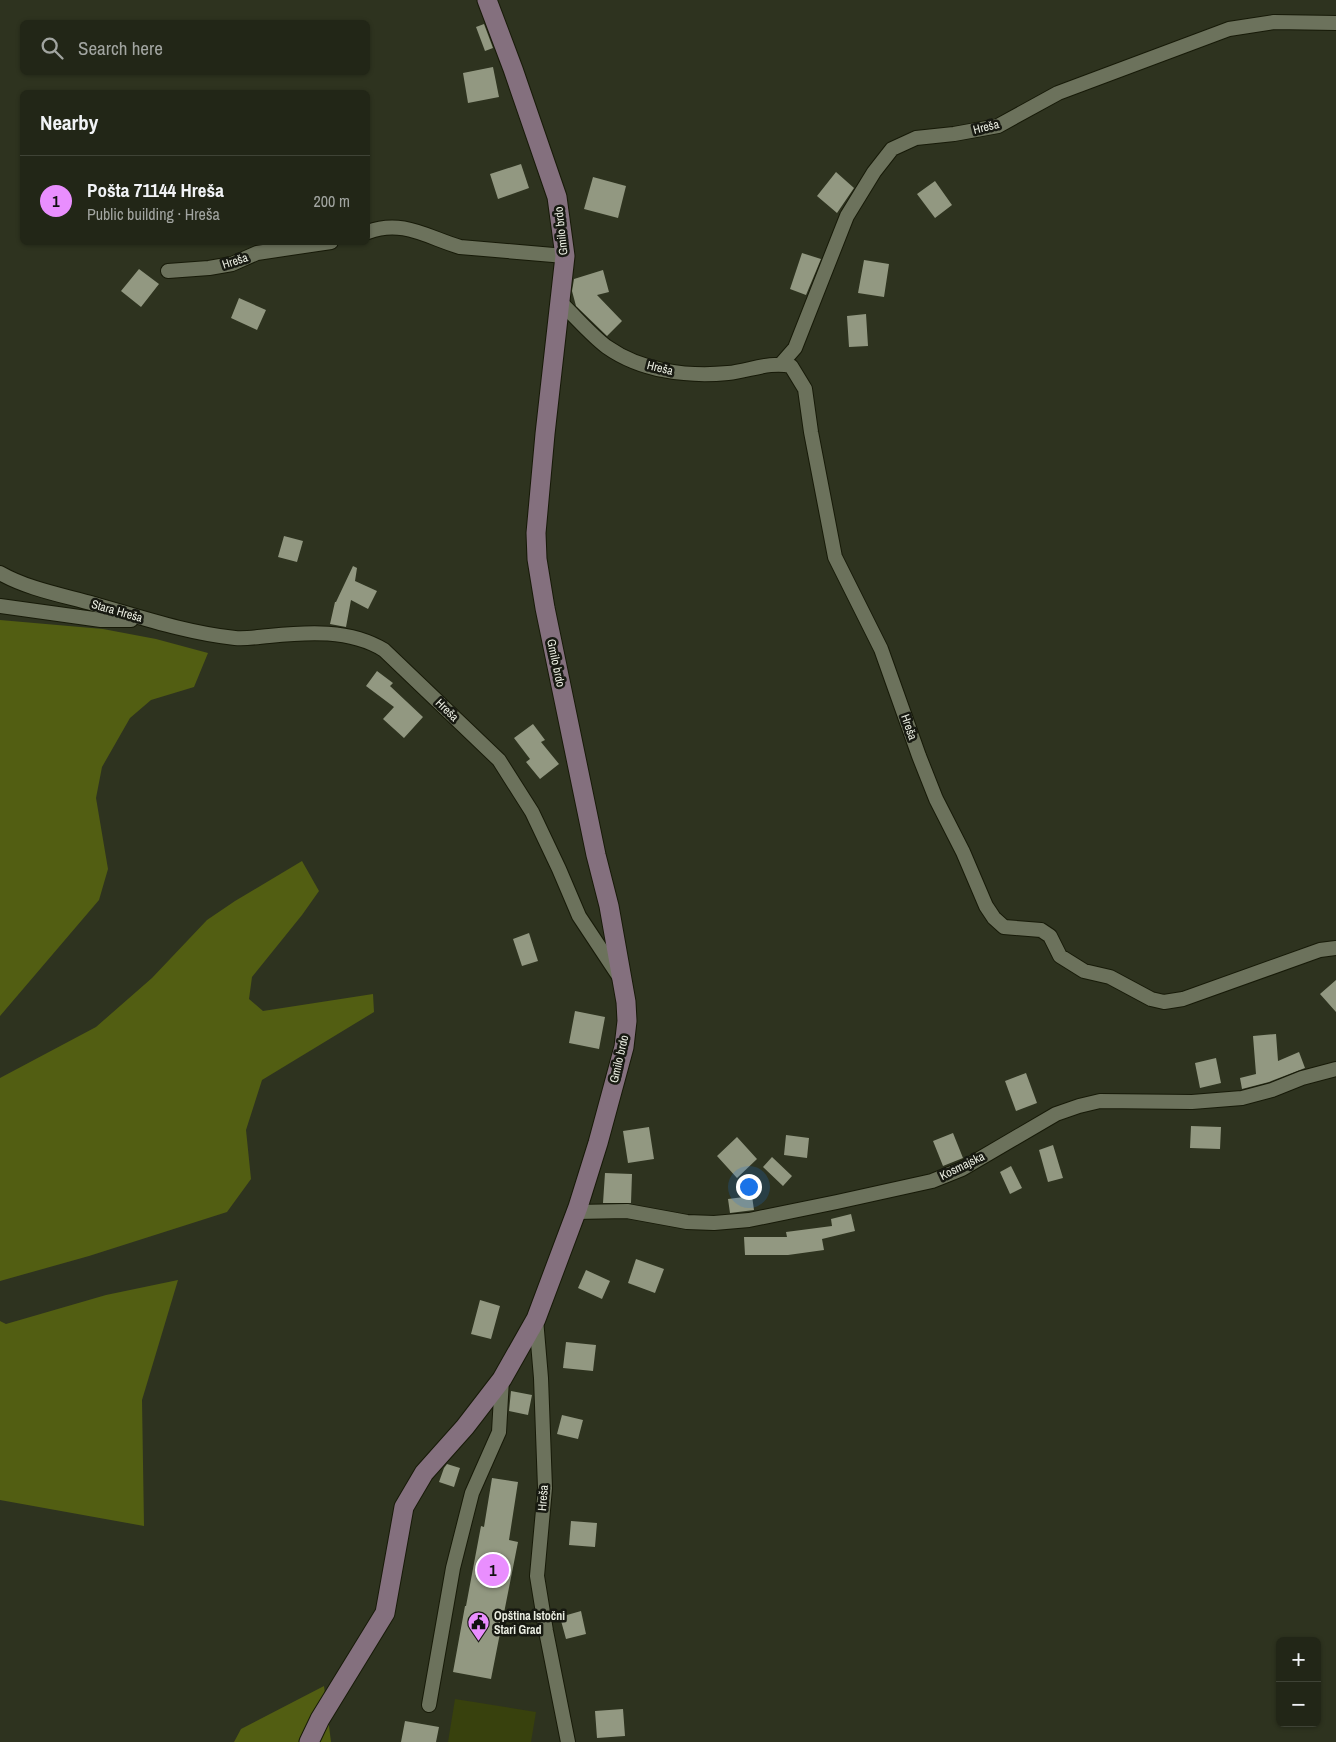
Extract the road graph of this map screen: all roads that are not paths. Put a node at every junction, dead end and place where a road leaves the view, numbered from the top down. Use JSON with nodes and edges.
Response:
{"nodes":[{"id":1,"x":487,"y":0,"type":"edge"},
{"id":2,"x":1336,"y":23,"type":"edge"},
{"id":3,"x":370,"y":231,"type":"edge"},
{"id":4,"x":310,"y":245,"type":"edge"},
{"id":5,"x":565,"y":256,"type":"junction"},
{"id":6,"x":168,"y":271,"type":"dead end"},
{"id":7,"x":560,"y":302,"type":"junction"},
{"id":8,"x":781,"y":364,"type":"junction"},
{"id":9,"x":0,"y":573,"type":"edge"},
{"id":10,"x":0,"y":606,"type":"edge"},
{"id":11,"x":149,"y":620,"type":"junction"},
{"id":12,"x":1336,"y":948,"type":"edge"},
{"id":13,"x":622,"y":982,"type":"junction"},
{"id":14,"x":1336,"y":1069,"type":"edge"},
{"id":15,"x":576,"y":1212,"type":"junction"},
{"id":16,"x":536,"y":1320,"type":"junction"},
{"id":17,"x":502,"y":1379,"type":"junction"},
{"id":18,"x":429,"y":1704,"type":"dead end"},
{"id":19,"x":309,"y":1742,"type":"edge"},
{"id":20,"x":568,"y":1742,"type":"edge"}],
"edges":[{"from":1,"to":5,"type":"main road","name":"Gmilo brdo"},
{"from":2,"to":8,"type":"street","name":"Hreša"},
{"from":3,"to":5,"type":"street"},
{"from":4,"to":6,"type":"street","name":"Hreša"},
{"from":5,"to":7,"type":"main road","name":"Gmilo brdo"},
{"from":7,"to":8,"type":"street","name":"Hreša"},
{"from":7,"to":13,"type":"main road","name":"Gmilo brdo"},
{"from":8,"to":12,"type":"street","name":"Hreša"},
{"from":9,"to":11,"type":"street","name":"Stara Hreša"},
{"from":10,"to":11,"type":"street","name":"Stara Hreša"},
{"from":11,"to":13,"type":"street","name":"Hreša"},
{"from":13,"to":15,"type":"main road","name":"Gmilo brdo"},
{"from":14,"to":15,"type":"street","name":"Kosmajska"},
{"from":15,"to":16,"type":"main road","name":"Gmilo brdo"},
{"from":16,"to":17,"type":"main road"},
{"from":16,"to":20,"type":"street","name":"Hreša"},
{"from":17,"to":18,"type":"street"},
{"from":17,"to":19,"type":"main road"}]}
